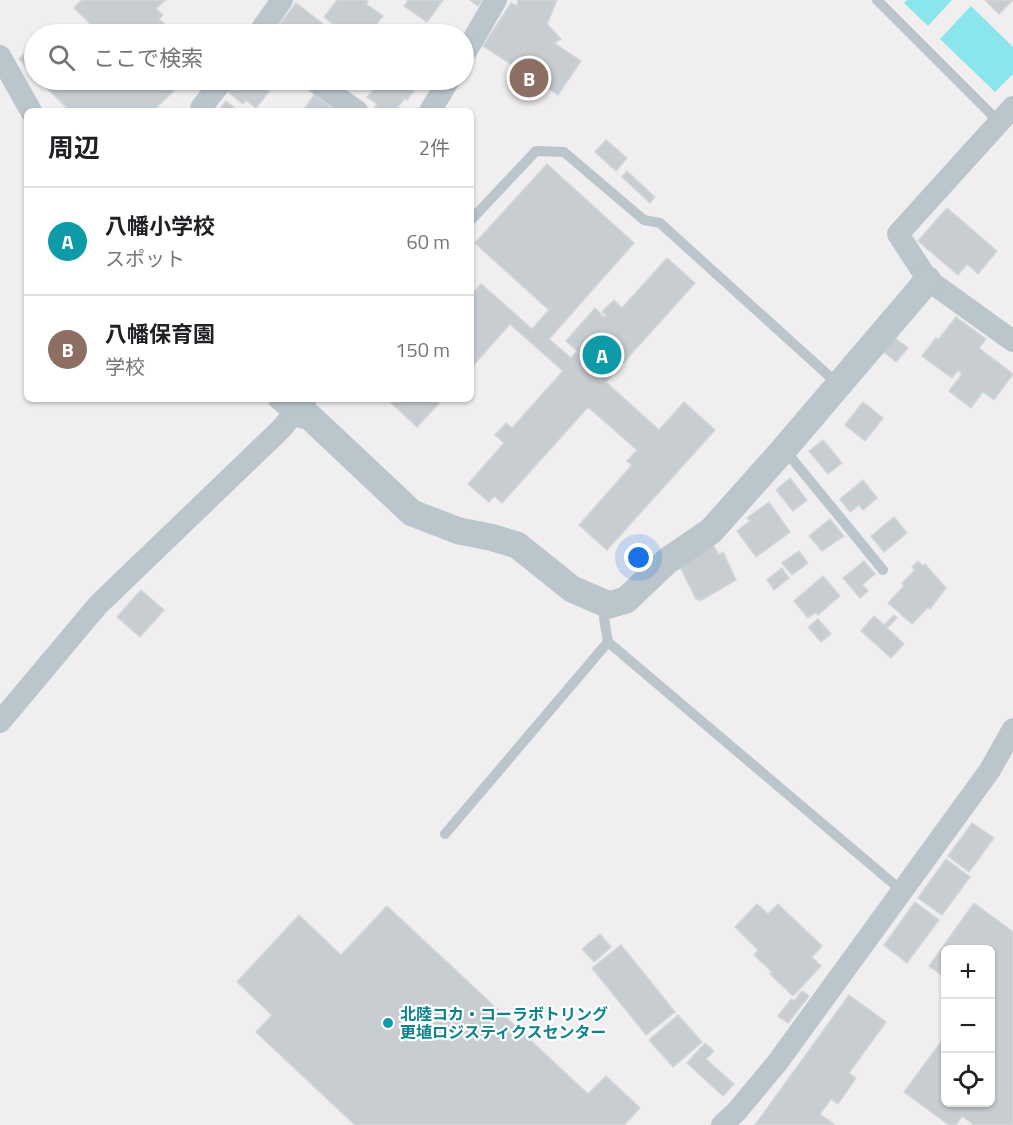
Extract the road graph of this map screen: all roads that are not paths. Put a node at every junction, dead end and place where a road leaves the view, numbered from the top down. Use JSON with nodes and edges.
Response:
{"nodes":[{"id":1,"x":282,"y":0,"type":"edge"},
{"id":2,"x":496,"y":0,"type":"edge"},
{"id":3,"x":877,"y":0,"type":"edge"},
{"id":4,"x":265,"y":24,"type":"edge"},
{"id":5,"x":474,"y":38,"type":"edge"},
{"id":6,"x":0,"y":56,"type":"edge"},
{"id":7,"x":215,"y":90,"type":"edge"},
{"id":8,"x":327,"y":90,"type":"edge"},
{"id":9,"x":443,"y":90,"type":"edge"},
{"id":10,"x":28,"y":108,"type":"edge"},
{"id":11,"x":201,"y":108,"type":"edge"},
{"id":12,"x":353,"y":108,"type":"edge"},
{"id":13,"x":432,"y":108,"type":"edge"},
{"id":14,"x":1006,"y":115,"type":"edge"},
{"id":15,"x":474,"y":217,"type":"edge"},
{"id":16,"x":928,"y":280,"type":"junction"},
{"id":17,"x":1013,"y":342,"type":"edge"},
{"id":18,"x":839,"y":385,"type":"junction"},
{"id":19,"x":294,"y":404,"type":"edge"},
{"id":20,"x":784,"y":449,"type":"junction"},
{"id":21,"x":883,"y":570,"type":"dead end"},
{"id":22,"x":609,"y":604,"type":"junction"},
{"id":23,"x":608,"y":642,"type":"junction"},
{"id":24,"x":0,"y":722,"type":"edge"},
{"id":25,"x":1013,"y":729,"type":"edge"},
{"id":26,"x":445,"y":834,"type":"dead end"},
{"id":27,"x":902,"y":891,"type":"junction"},
{"id":28,"x":722,"y":1125,"type":"edge"}],
"edges":[{"from":1,"to":4,"type":"street"},
{"from":2,"to":5,"type":"street"},
{"from":3,"to":14,"type":"lane"},
{"from":6,"to":10,"type":"street"},
{"from":7,"to":11,"type":"street"},
{"from":8,"to":12,"type":"street"},
{"from":9,"to":13,"type":"street"},
{"from":14,"to":16,"type":"street"},
{"from":15,"to":18,"type":"lane"},
{"from":16,"to":17,"type":"street"},
{"from":16,"to":18,"type":"street"},
{"from":18,"to":20,"type":"street"},
{"from":19,"to":22,"type":"street"},
{"from":19,"to":24,"type":"street"},
{"from":20,"to":21,"type":"lane"},
{"from":20,"to":22,"type":"street"},
{"from":22,"to":23,"type":"lane"},
{"from":23,"to":26,"type":"lane"},
{"from":23,"to":27,"type":"lane"},
{"from":25,"to":27,"type":"street"},
{"from":27,"to":28,"type":"street"}]}
